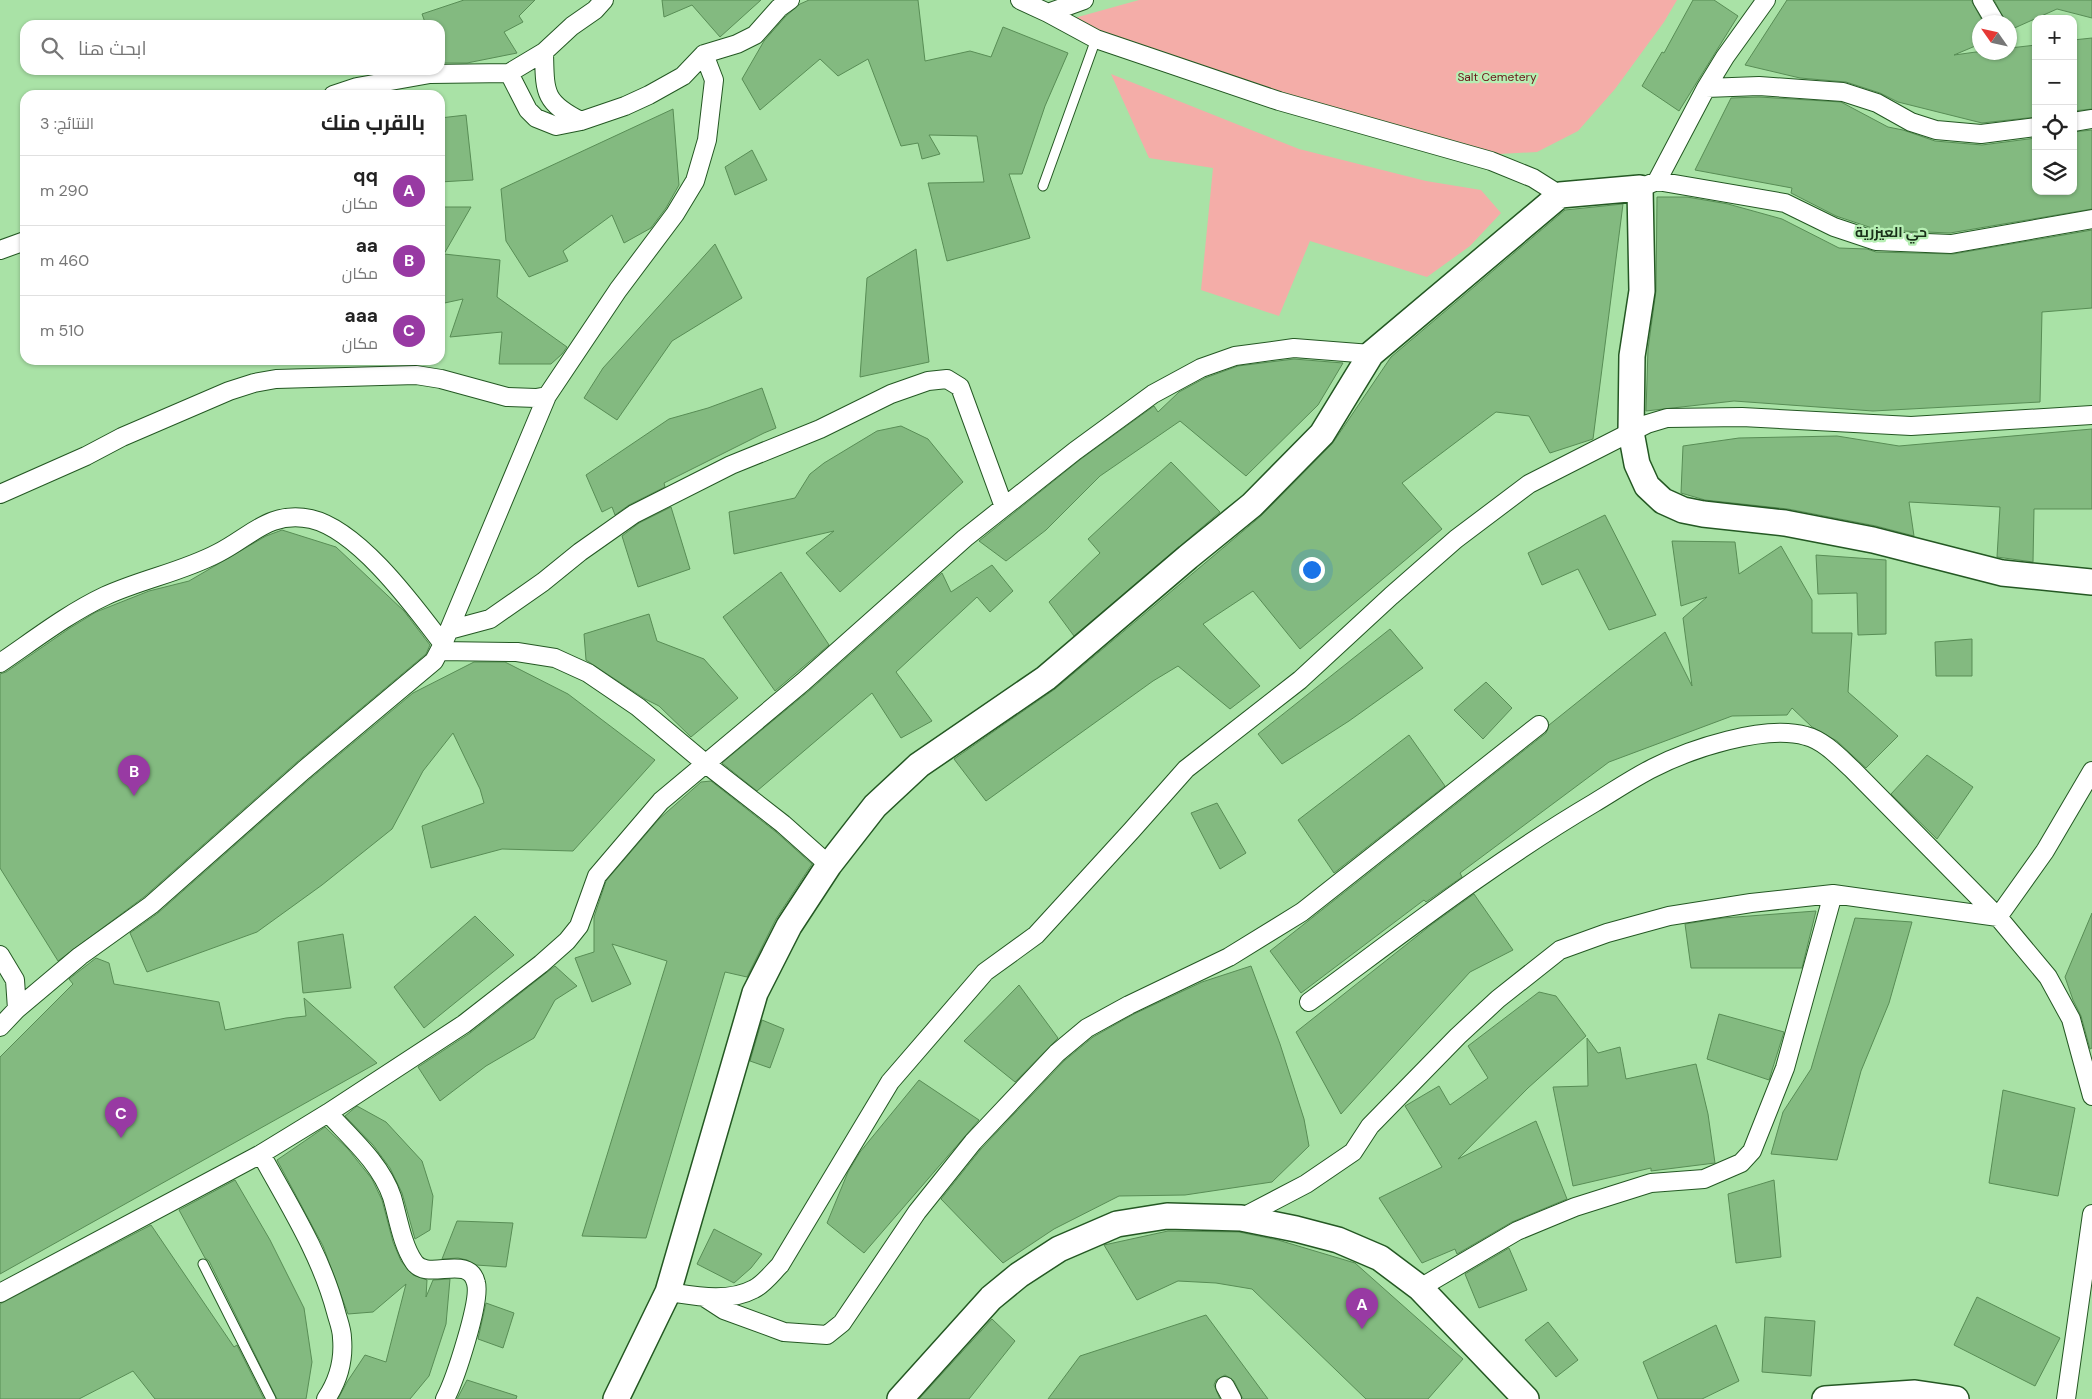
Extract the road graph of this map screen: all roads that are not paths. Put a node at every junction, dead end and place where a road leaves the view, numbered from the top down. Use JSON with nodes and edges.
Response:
{"nodes":[{"id":1,"x":604,"y":0,"type":"edge"},
{"id":2,"x":790,"y":0,"type":"edge"},
{"id":3,"x":1020,"y":0,"type":"edge"},
{"id":4,"x":1084,"y":0,"type":"edge"},
{"id":5,"x":1766,"y":0,"type":"edge"},
{"id":6,"x":1982,"y":0,"type":"edge"},
{"id":7,"x":1048,"y":13,"type":"junction"},
{"id":8,"x":1991,"y":15,"type":"edge"},
{"id":9,"x":1096,"y":39,"type":"junction"},
{"id":10,"x":544,"y":52,"type":"junction"},
{"id":11,"x":704,"y":54,"type":"junction"},
{"id":12,"x":509,"y":73,"type":"junction"},
{"id":13,"x":445,"y":74,"type":"edge"},
{"id":14,"x":424,"y":75,"type":"edge"},
{"id":15,"x":1706,"y":88,"type":"junction"},
{"id":16,"x":349,"y":90,"type":"edge"},
{"id":17,"x":2092,"y":119,"type":"edge"},
{"id":18,"x":581,"y":121,"type":"junction"},
{"id":19,"x":2077,"y":121,"type":"edge"},
{"id":20,"x":2032,"y":128,"type":"edge"},
{"id":21,"x":1648,"y":184,"type":"junction"},
{"id":22,"x":1043,"y":186,"type":"dead end"},
{"id":23,"x":1560,"y":195,"type":"junction"},
{"id":24,"x":2092,"y":219,"type":"edge"},
{"id":25,"x":20,"y":243,"type":"edge"},
{"id":26,"x":0,"y":250,"type":"edge"},
{"id":27,"x":1371,"y":354,"type":"junction"},
{"id":28,"x":546,"y":396,"type":"junction"},
{"id":29,"x":2092,"y":415,"type":"edge"},
{"id":30,"x":1631,"y":432,"type":"junction"},
{"id":31,"x":0,"y":494,"type":"edge"},
{"id":32,"x":1004,"y":507,"type":"junction"},
{"id":33,"x":2092,"y":582,"type":"edge"},
{"id":34,"x":444,"y":642,"type":"junction"},
{"id":35,"x":0,"y":663,"type":"edge"},
{"id":36,"x":1539,"y":725,"type":"dead end"},
{"id":37,"x":706,"y":764,"type":"junction"},
{"id":38,"x":2092,"y":771,"type":"edge"},
{"id":39,"x":829,"y":865,"type":"junction"},
{"id":40,"x":1833,"y":894,"type":"junction"},
{"id":41,"x":1998,"y":917,"type":"junction"},
{"id":42,"x":0,"y":955,"type":"edge"},
{"id":43,"x":1309,"y":1002,"type":"dead end"},
{"id":44,"x":17,"y":1009,"type":"junction"},
{"id":45,"x":0,"y":1027,"type":"edge"},
{"id":46,"x":2092,"y":1096,"type":"edge"},
{"id":47,"x":328,"y":1113,"type":"junction"},
{"id":48,"x":261,"y":1154,"type":"junction"},
{"id":49,"x":2092,"y":1214,"type":"edge"},
{"id":50,"x":1241,"y":1218,"type":"junction"},
{"id":51,"x":203,"y":1264,"type":"dead end"},
{"id":52,"x":1420,"y":1288,"type":"junction"},
{"id":53,"x":668,"y":1292,"type":"junction"},
{"id":54,"x":0,"y":1293,"type":"edge"},
{"id":55,"x":704,"y":1297,"type":"junction"},
{"id":56,"x":272,"y":1399,"type":"edge"},
{"id":57,"x":326,"y":1399,"type":"edge"},
{"id":58,"x":445,"y":1399,"type":"edge"},
{"id":59,"x":616,"y":1399,"type":"edge"},
{"id":60,"x":900,"y":1399,"type":"edge"},
{"id":61,"x":1526,"y":1399,"type":"edge"},
{"id":62,"x":1825,"y":1399,"type":"edge"},
{"id":63,"x":1956,"y":1399,"type":"edge"},
{"id":64,"x":2066,"y":1399,"type":"edge"}],
"edges":[{"from":1,"to":10,"type":"street"},
{"from":2,"to":11,"type":"street"},
{"from":3,"to":7,"type":"street"},
{"from":4,"to":7,"type":"street"},
{"from":5,"to":15,"type":"street"},
{"from":6,"to":8,"type":"street"},
{"from":7,"to":9,"type":"street"},
{"from":9,"to":22,"type":"lane"},
{"from":9,"to":23,"type":"street"},
{"from":10,"to":12,"type":"street"},
{"from":10,"to":18,"type":"street"},
{"from":11,"to":18,"type":"street"},
{"from":11,"to":28,"type":"street"},
{"from":12,"to":13,"type":"street"},
{"from":12,"to":18,"type":"street"},
{"from":14,"to":16,"type":"street"},
{"from":15,"to":20,"type":"street"},
{"from":15,"to":21,"type":"street"},
{"from":17,"to":19,"type":"street"},
{"from":21,"to":23,"type":"street"},
{"from":21,"to":24,"type":"street"},
{"from":21,"to":30,"type":"street"},
{"from":23,"to":27,"type":"street"},
{"from":25,"to":26,"type":"street"},
{"from":27,"to":32,"type":"street"},
{"from":27,"to":39,"type":"street"},
{"from":28,"to":31,"type":"street"},
{"from":28,"to":34,"type":"street"},
{"from":29,"to":30,"type":"street"},
{"from":30,"to":33,"type":"street"},
{"from":30,"to":55,"type":"street"},
{"from":32,"to":34,"type":"street"},
{"from":32,"to":37,"type":"street"},
{"from":34,"to":35,"type":"street"},
{"from":34,"to":37,"type":"street"},
{"from":34,"to":44,"type":"street"},
{"from":36,"to":55,"type":"street"},
{"from":37,"to":39,"type":"street"},
{"from":37,"to":47,"type":"street"},
{"from":38,"to":41,"type":"street"},
{"from":39,"to":53,"type":"street"},
{"from":40,"to":41,"type":"street"},
{"from":40,"to":50,"type":"street"},
{"from":40,"to":52,"type":"street"},
{"from":41,"to":43,"type":"street"},
{"from":41,"to":46,"type":"street"},
{"from":42,"to":44,"type":"street"},
{"from":44,"to":45,"type":"street"},
{"from":47,"to":48,"type":"street"},
{"from":47,"to":58,"type":"street"},
{"from":48,"to":54,"type":"street"},
{"from":48,"to":57,"type":"street"},
{"from":49,"to":64,"type":"street"},
{"from":50,"to":52,"type":"street"},
{"from":50,"to":60,"type":"street"},
{"from":51,"to":56,"type":"lane"},
{"from":52,"to":61,"type":"street"},
{"from":53,"to":55,"type":"street"},
{"from":53,"to":59,"type":"street"},
{"from":62,"to":63,"type":"street"}]}
